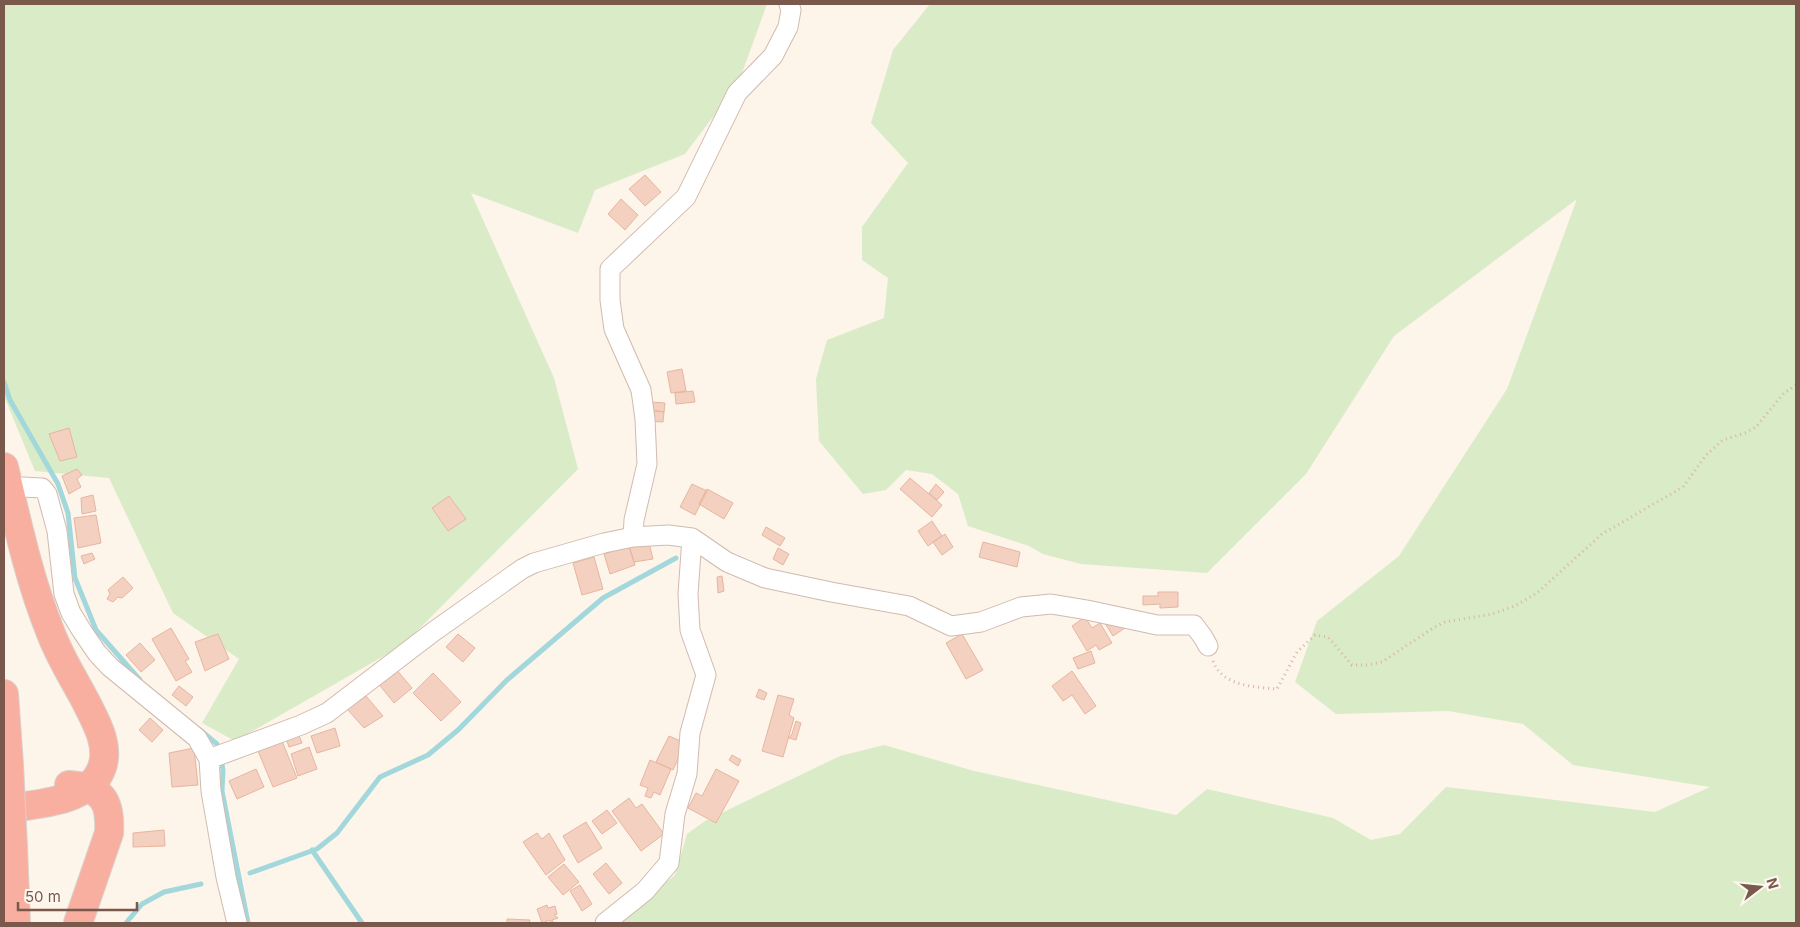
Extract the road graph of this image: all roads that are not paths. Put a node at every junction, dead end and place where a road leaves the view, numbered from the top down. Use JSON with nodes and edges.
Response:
{"nodes":[{"id":1,"x":789,"y":4,"type":"edge"},
{"id":2,"x":4,"y":467,"type":"edge"},
{"id":3,"x":22,"y":487,"type":"dead end"},
{"id":4,"x":633,"y":536,"type":"junction"},
{"id":5,"x":692,"y":538,"type":"junction"},
{"id":6,"x":1208,"y":646,"type":"road end"},
{"id":7,"x":4,"y":694,"type":"edge"},
{"id":8,"x":217,"y":756,"type":"junction"},
{"id":9,"x":88,"y":787,"type":"junction"},
{"id":10,"x":4,"y":796,"type":"edge"},
{"id":11,"x":4,"y":809,"type":"edge"},
{"id":12,"x":16,"y":923,"type":"edge"},
{"id":13,"x":78,"y":923,"type":"edge"},
{"id":14,"x":238,"y":923,"type":"edge"},
{"id":15,"x":605,"y":923,"type":"edge"}],
"edges":[{"from":1,"to":4,"type":"street"},
{"from":2,"to":9,"type":"highway"},
{"from":3,"to":8,"type":"street"},
{"from":4,"to":5,"type":"street"},
{"from":4,"to":8,"type":"street"},
{"from":5,"to":6,"type":"street"},
{"from":5,"to":15,"type":"street"},
{"from":7,"to":12,"type":"highway","bridge":true},
{"from":8,"to":14,"type":"street"},
{"from":9,"to":10,"type":"highway"},
{"from":9,"to":11,"type":"highway"},
{"from":9,"to":13,"type":"highway"}]}
